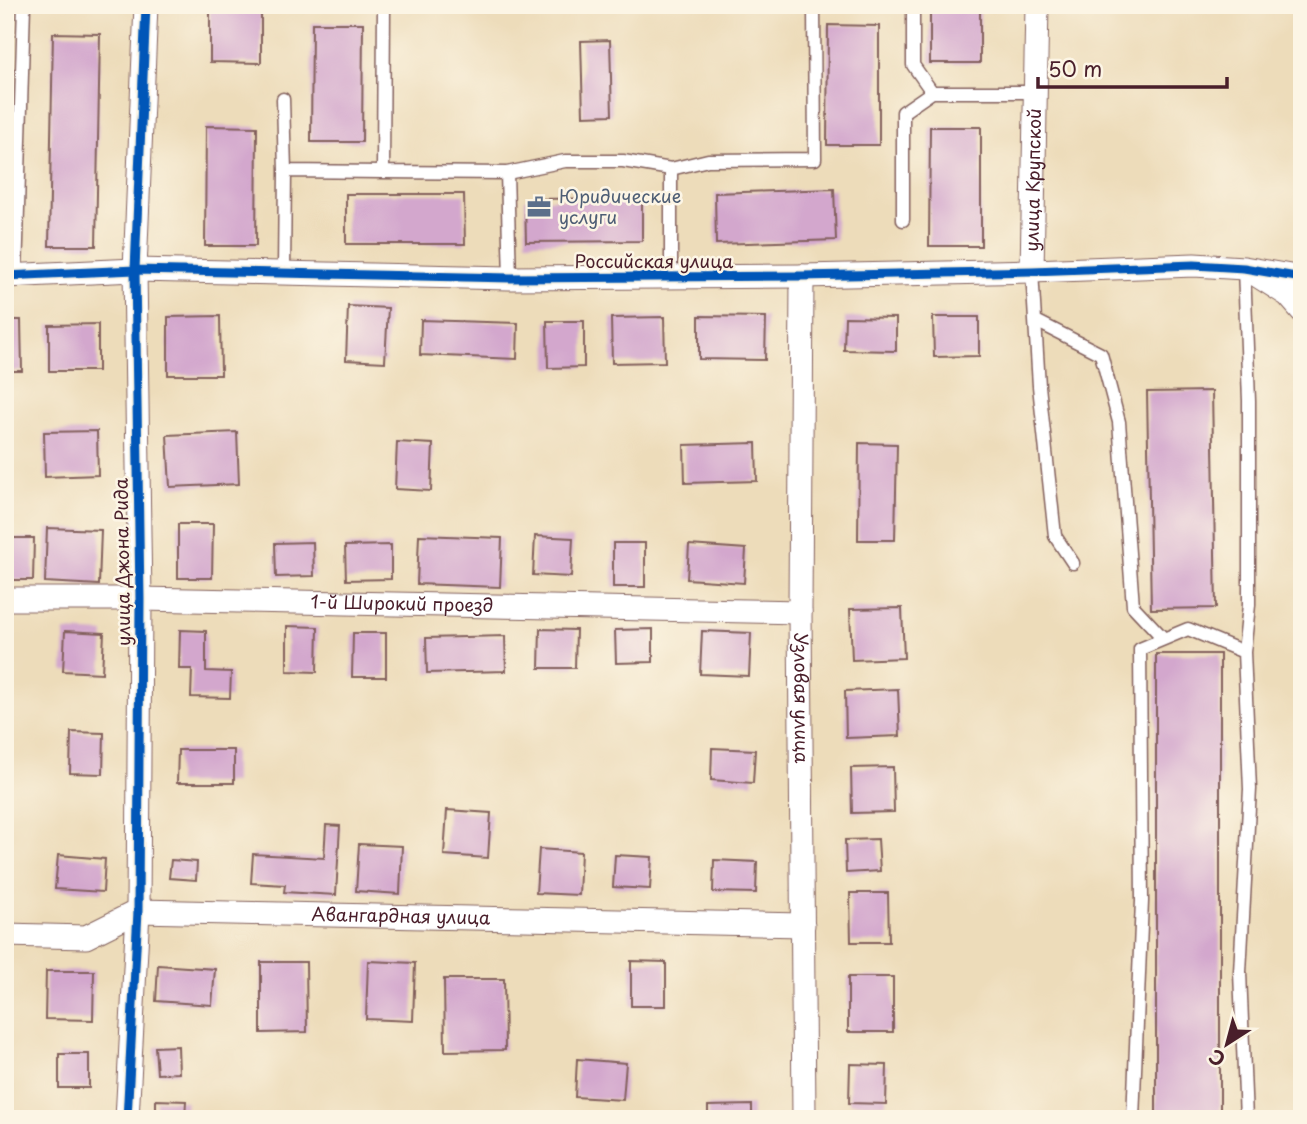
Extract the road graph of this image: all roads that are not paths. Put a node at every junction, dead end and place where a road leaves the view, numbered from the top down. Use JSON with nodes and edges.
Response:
{"nodes":[{"id":1,"x":24,"y":5,"type":"edge"},
{"id":2,"x":146,"y":5,"type":"edge"},
{"id":3,"x":384,"y":5,"type":"edge"},
{"id":4,"x":814,"y":5,"type":"edge"},
{"id":5,"x":913,"y":5,"type":"edge"},
{"id":6,"x":1037,"y":5,"type":"edge"},
{"id":7,"x":932,"y":92,"type":"junction"},
{"id":8,"x":1034,"y":92,"type":"junction"},
{"id":9,"x":283,"y":99,"type":"dead end"},
{"id":10,"x":671,"y":169,"type":"junction"},
{"id":11,"x":285,"y":171,"type":"junction"},
{"id":12,"x":383,"y":172,"type":"junction"},
{"id":13,"x":507,"y":173,"type":"junction"},
{"id":14,"x":903,"y":220,"type":"dead end"},
{"id":15,"x":1244,"y":268,"type":"junction"},
{"id":16,"x":135,"y":270,"type":"junction"},
{"id":17,"x":1032,"y":271,"type":"junction"},
{"id":18,"x":284,"y":272,"type":"junction"},
{"id":19,"x":10,"y":275,"type":"edge"},
{"id":20,"x":802,"y":276,"type":"junction"},
{"id":21,"x":671,"y":277,"type":"junction"},
{"id":22,"x":510,"y":278,"type":"junction"},
{"id":23,"x":1302,"y":278,"type":"edge"},
{"id":24,"x":1302,"y":311,"type":"edge"},
{"id":25,"x":1035,"y":321,"type":"junction"},
{"id":26,"x":1073,"y":563,"type":"dead end"},
{"id":27,"x":5,"y":599,"type":"edge"},
{"id":28,"x":140,"y":599,"type":"junction"},
{"id":29,"x":800,"y":612,"type":"junction"},
{"id":30,"x":1164,"y":639,"type":"junction"},
{"id":31,"x":1244,"y":652,"type":"junction"},
{"id":32,"x":138,"y":911,"type":"junction"},
{"id":33,"x":803,"y":925,"type":"junction"},
{"id":34,"x":5,"y":935,"type":"edge"},
{"id":35,"x":127,"y":1119,"type":"edge"},
{"id":36,"x":804,"y":1119,"type":"edge"},
{"id":37,"x":1133,"y":1119,"type":"edge"},
{"id":38,"x":1246,"y":1119,"type":"edge"}],
"edges":[{"from":1,"to":19,"type":"lane"},
{"from":2,"to":16,"type":"street","name":"улица Джона Рида"},
{"from":3,"to":12,"type":"lane"},
{"from":4,"to":10,"type":"lane"},
{"from":5,"to":7,"type":"lane"},
{"from":6,"to":8,"type":"street","name":"улица Крупской"},
{"from":7,"to":8,"type":"lane"},
{"from":7,"to":14,"type":"lane"},
{"from":8,"to":17,"type":"street","name":"улица Крупской"},
{"from":9,"to":11,"type":"lane"},
{"from":10,"to":13,"type":"lane"},
{"from":10,"to":21,"type":"lane"},
{"from":11,"to":12,"type":"lane"},
{"from":11,"to":18,"type":"lane"},
{"from":12,"to":13,"type":"lane"},
{"from":13,"to":22,"type":"lane"},
{"from":15,"to":17,"type":"street","name":"Российская улица"},
{"from":15,"to":23,"type":"street","name":"Российская улица"},
{"from":15,"to":24,"type":"street"},
{"from":15,"to":31,"type":"lane"},
{"from":16,"to":18,"type":"street","name":"Российская улица"},
{"from":16,"to":19,"type":"street","name":"Российская улица"},
{"from":16,"to":28,"type":"street","name":"улица Джона Рида"},
{"from":17,"to":20,"type":"street","name":"Российская улица"},
{"from":17,"to":25,"type":"lane"},
{"from":18,"to":22,"type":"street","name":"Российская улица"},
{"from":20,"to":21,"type":"street","name":"Российская улица"},
{"from":20,"to":29,"type":"street","name":"Узловая улица"},
{"from":21,"to":22,"type":"street","name":"Российская улица"},
{"from":25,"to":26,"type":"lane"},
{"from":25,"to":30,"type":"lane"},
{"from":27,"to":28,"type":"street","name":"1-й Широкий проезд"},
{"from":28,"to":29,"type":"street","name":"1-й Широкий проезд"},
{"from":28,"to":32,"type":"street","name":"улица Джона Рида"},
{"from":29,"to":33,"type":"street","name":"Узловая улица"},
{"from":30,"to":31,"type":"lane"},
{"from":30,"to":37,"type":"lane"},
{"from":31,"to":38,"type":"lane"},
{"from":32,"to":33,"type":"street","name":"Авангардная улица"},
{"from":32,"to":34,"type":"street","name":"Авангардная улица"},
{"from":32,"to":35,"type":"street","name":"улица Джона Рида"},
{"from":33,"to":36,"type":"street","name":"Узловая улица"}]}
